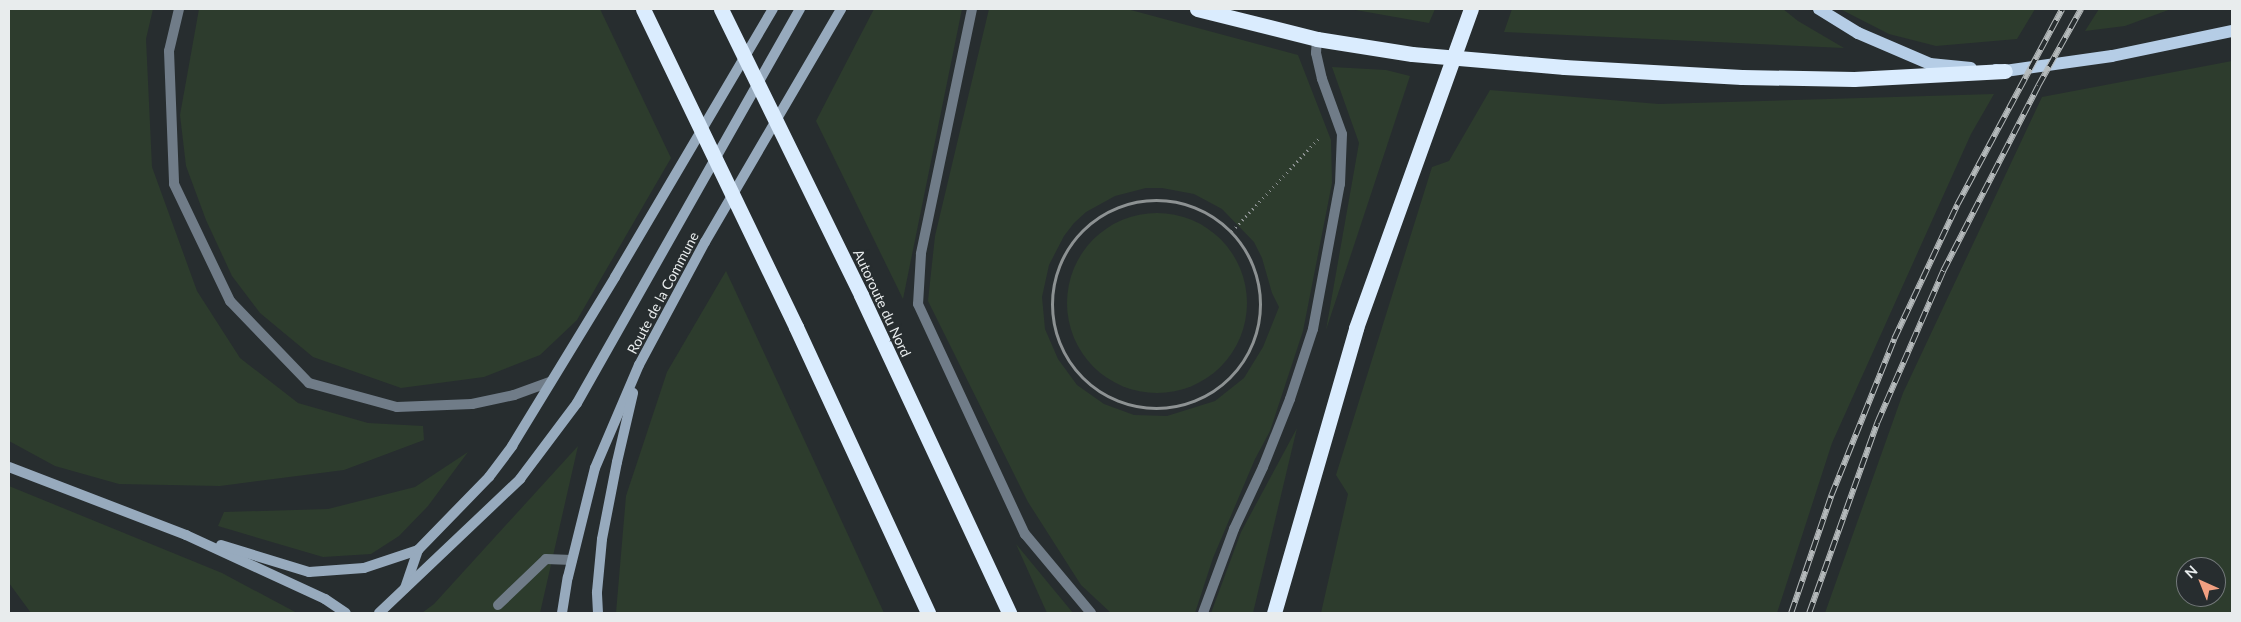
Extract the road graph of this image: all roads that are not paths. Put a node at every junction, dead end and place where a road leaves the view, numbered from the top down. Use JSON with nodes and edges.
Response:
{"nodes":[{"id":1,"x":179,"y":9,"type":"edge"},
{"id":2,"x":643,"y":9,"type":"edge"},
{"id":3,"x":721,"y":9,"type":"edge"},
{"id":4,"x":773,"y":9,"type":"edge"},
{"id":5,"x":800,"y":9,"type":"edge"},
{"id":6,"x":841,"y":9,"type":"edge"},
{"id":7,"x":972,"y":9,"type":"edge"},
{"id":8,"x":1197,"y":9,"type":"edge"},
{"id":9,"x":1471,"y":9,"type":"edge"},
{"id":10,"x":1819,"y":9,"type":"edge"},
{"id":11,"x":2232,"y":31,"type":"edge"},
{"id":12,"x":1317,"y":39,"type":"junction"},
{"id":13,"x":2005,"y":71,"type":"junction"},
{"id":14,"x":639,"y":365,"type":"junction"},
{"id":15,"x":550,"y":382,"type":"junction"},
{"id":16,"x":9,"y":468,"type":"edge"},
{"id":17,"x":186,"y":535,"type":"junction"},
{"id":18,"x":418,"y":550,"type":"junction"},
{"id":19,"x":572,"y":560,"type":"junction"},
{"id":20,"x":403,"y":591,"type":"junction"},
{"id":21,"x":498,"y":605,"type":"dead end"},
{"id":22,"x":346,"y":613,"type":"edge"},
{"id":23,"x":379,"y":613,"type":"edge"},
{"id":24,"x":562,"y":613,"type":"edge"},
{"id":25,"x":598,"y":613,"type":"edge"},
{"id":26,"x":928,"y":613,"type":"edge"},
{"id":27,"x":1009,"y":613,"type":"edge"},
{"id":28,"x":1091,"y":613,"type":"edge"},
{"id":29,"x":1203,"y":613,"type":"edge"},
{"id":30,"x":1274,"y":613,"type":"edge"}],
"edges":[{"from":1,"to":15,"type":"lane"},
{"from":2,"to":26,"type":"highway"},
{"from":3,"to":27,"type":"highway","name":"Autoroute du Nord"},
{"from":4,"to":15,"type":"main road"},
{"from":5,"to":20,"type":"main road"},
{"from":6,"to":14,"type":"main road","name":"Route de la Commune"},
{"from":7,"to":28,"type":"lane"},
{"from":8,"to":12,"type":"highway"},
{"from":9,"to":30,"type":"highway"},
{"from":10,"to":13,"type":"main road"},
{"from":11,"to":13,"type":"main road"},
{"from":12,"to":13,"type":"highway"},
{"from":12,"to":29,"type":"lane"},
{"from":14,"to":19,"type":"main road","name":"Route de la Commune"},
{"from":14,"to":25,"type":"main road"},
{"from":15,"to":18,"type":"main road"},
{"from":16,"to":17,"type":"main road"},
{"from":17,"to":18,"type":"main road"},
{"from":17,"to":22,"type":"main road"},
{"from":18,"to":20,"type":"main road"},
{"from":19,"to":21,"type":"lane"},
{"from":19,"to":24,"type":"main road","name":"Route de la Commune"},
{"from":20,"to":23,"type":"main road"}]}
